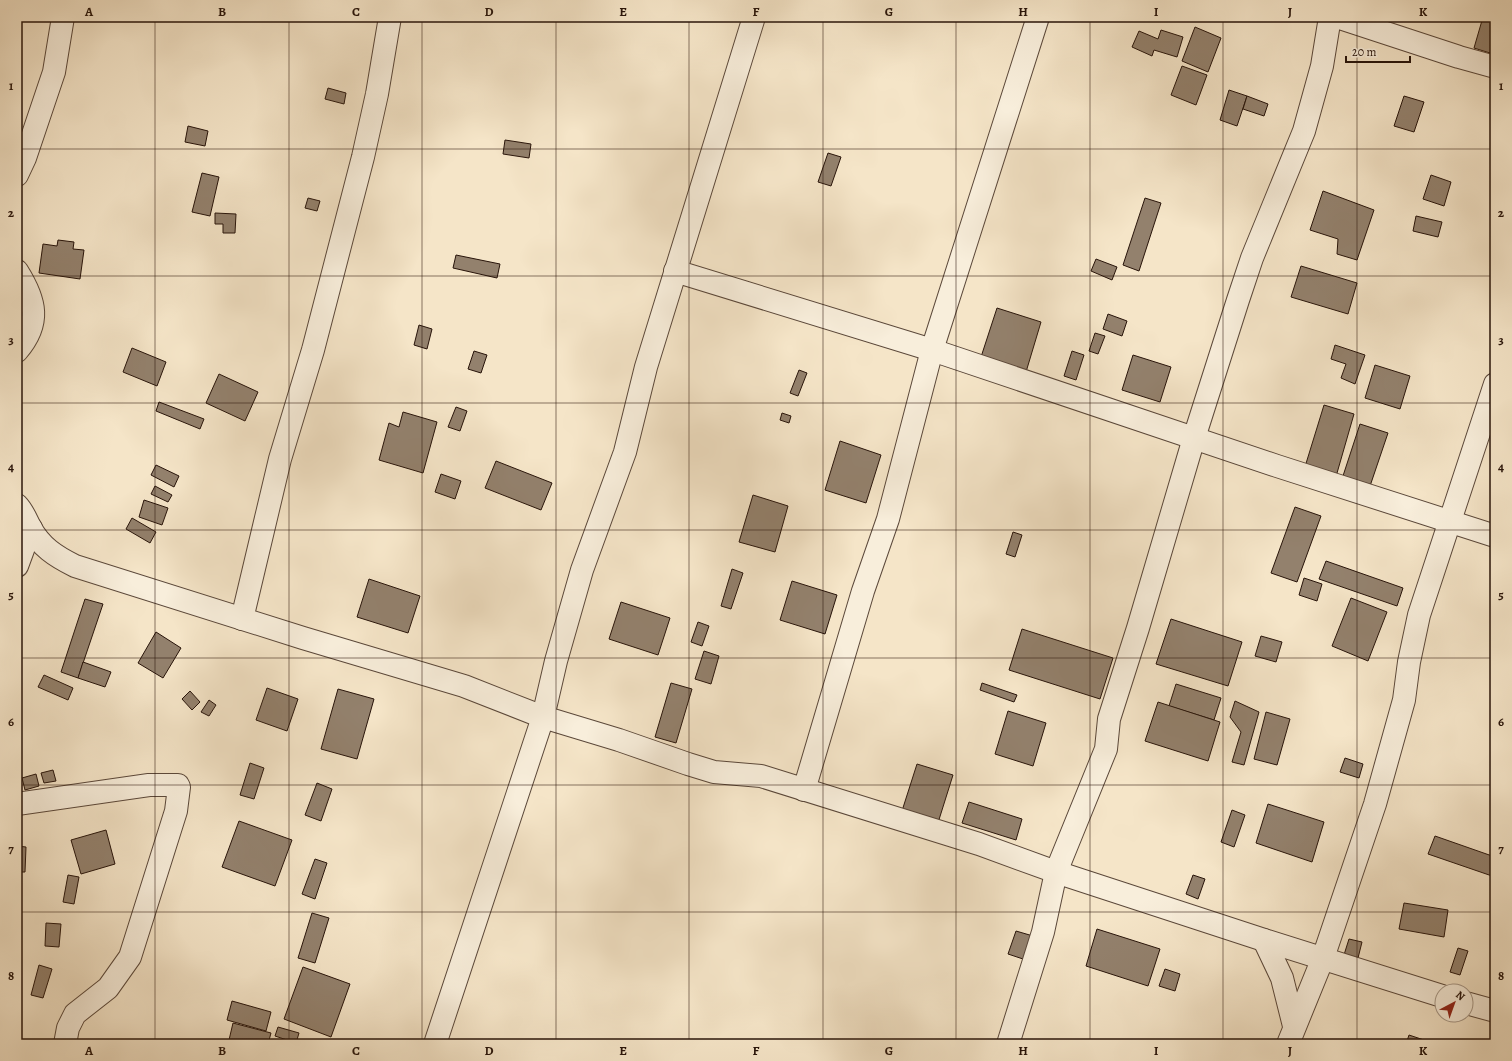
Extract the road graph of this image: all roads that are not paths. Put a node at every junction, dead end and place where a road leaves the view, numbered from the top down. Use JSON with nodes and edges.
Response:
{"nodes":[{"id":1,"x":63,"y":17,"type":"edge"},
{"id":2,"x":390,"y":17,"type":"edge"},
{"id":3,"x":754,"y":17,"type":"edge"},
{"id":4,"x":1038,"y":17,"type":"edge"},
{"id":5,"x":1330,"y":17,"type":"edge"},
{"id":6,"x":1337,"y":17,"type":"edge"},
{"id":7,"x":1495,"y":67,"type":"edge"},
{"id":8,"x":17,"y":175,"type":"edge"},
{"id":9,"x":17,"y":271,"type":"edge"},
{"id":10,"x":675,"y":271,"type":"junction"},
{"id":11,"x":932,"y":350,"type":"junction"},
{"id":12,"x":17,"y":351,"type":"edge"},
{"id":13,"x":1495,"y":384,"type":"edge"},
{"id":14,"x":1194,"y":438,"type":"junction"},
{"id":15,"x":17,"y":505,"type":"edge"},
{"id":16,"x":1451,"y":521,"type":"junction"},
{"id":17,"x":31,"y":528,"type":"junction"},
{"id":18,"x":1495,"y":536,"type":"edge"},
{"id":19,"x":17,"y":566,"type":"edge"},
{"id":20,"x":242,"y":619,"type":"junction"},
{"id":21,"x":543,"y":717,"type":"junction"},
{"id":22,"x":804,"y":790,"type":"junction"},
{"id":23,"x":17,"y":804,"type":"edge"},
{"id":24,"x":1056,"y":872,"type":"junction"},
{"id":25,"x":1264,"y":940,"type":"junction"},
{"id":26,"x":1323,"y":958,"type":"junction"},
{"id":27,"x":1434,"y":993,"type":"edge"},
{"id":28,"x":1474,"y":1005,"type":"edge"},
{"id":29,"x":1495,"y":1012,"type":"edge"},
{"id":30,"x":1291,"y":1035,"type":"edge"},
{"id":31,"x":65,"y":1044,"type":"edge"},
{"id":32,"x":435,"y":1044,"type":"edge"},
{"id":33,"x":1008,"y":1044,"type":"edge"}],
"edges":[{"from":1,"to":8,"type":"street"},
{"from":2,"to":20,"type":"street"},
{"from":3,"to":10,"type":"street"},
{"from":4,"to":11,"type":"street"},
{"from":5,"to":14,"type":"street"},
{"from":6,"to":7,"type":"street"},
{"from":9,"to":12,"type":"street"},
{"from":10,"to":11,"type":"street"},
{"from":10,"to":21,"type":"street"},
{"from":11,"to":14,"type":"street"},
{"from":11,"to":22,"type":"street"},
{"from":13,"to":16,"type":"street"},
{"from":14,"to":16,"type":"street"},
{"from":14,"to":24,"type":"street"},
{"from":15,"to":17,"type":"street"},
{"from":16,"to":18,"type":"street"},
{"from":16,"to":26,"type":"street"},
{"from":17,"to":19,"type":"street"},
{"from":17,"to":20,"type":"street"},
{"from":20,"to":21,"type":"street"},
{"from":21,"to":22,"type":"street"},
{"from":21,"to":32,"type":"street"},
{"from":22,"to":24,"type":"street"},
{"from":23,"to":31,"type":"street"},
{"from":24,"to":25,"type":"street"},
{"from":24,"to":33,"type":"street"},
{"from":25,"to":26,"type":"street"},
{"from":25,"to":30,"type":"street"},
{"from":26,"to":27,"type":"street"},
{"from":26,"to":30,"type":"street"},
{"from":28,"to":29,"type":"street"}]}
